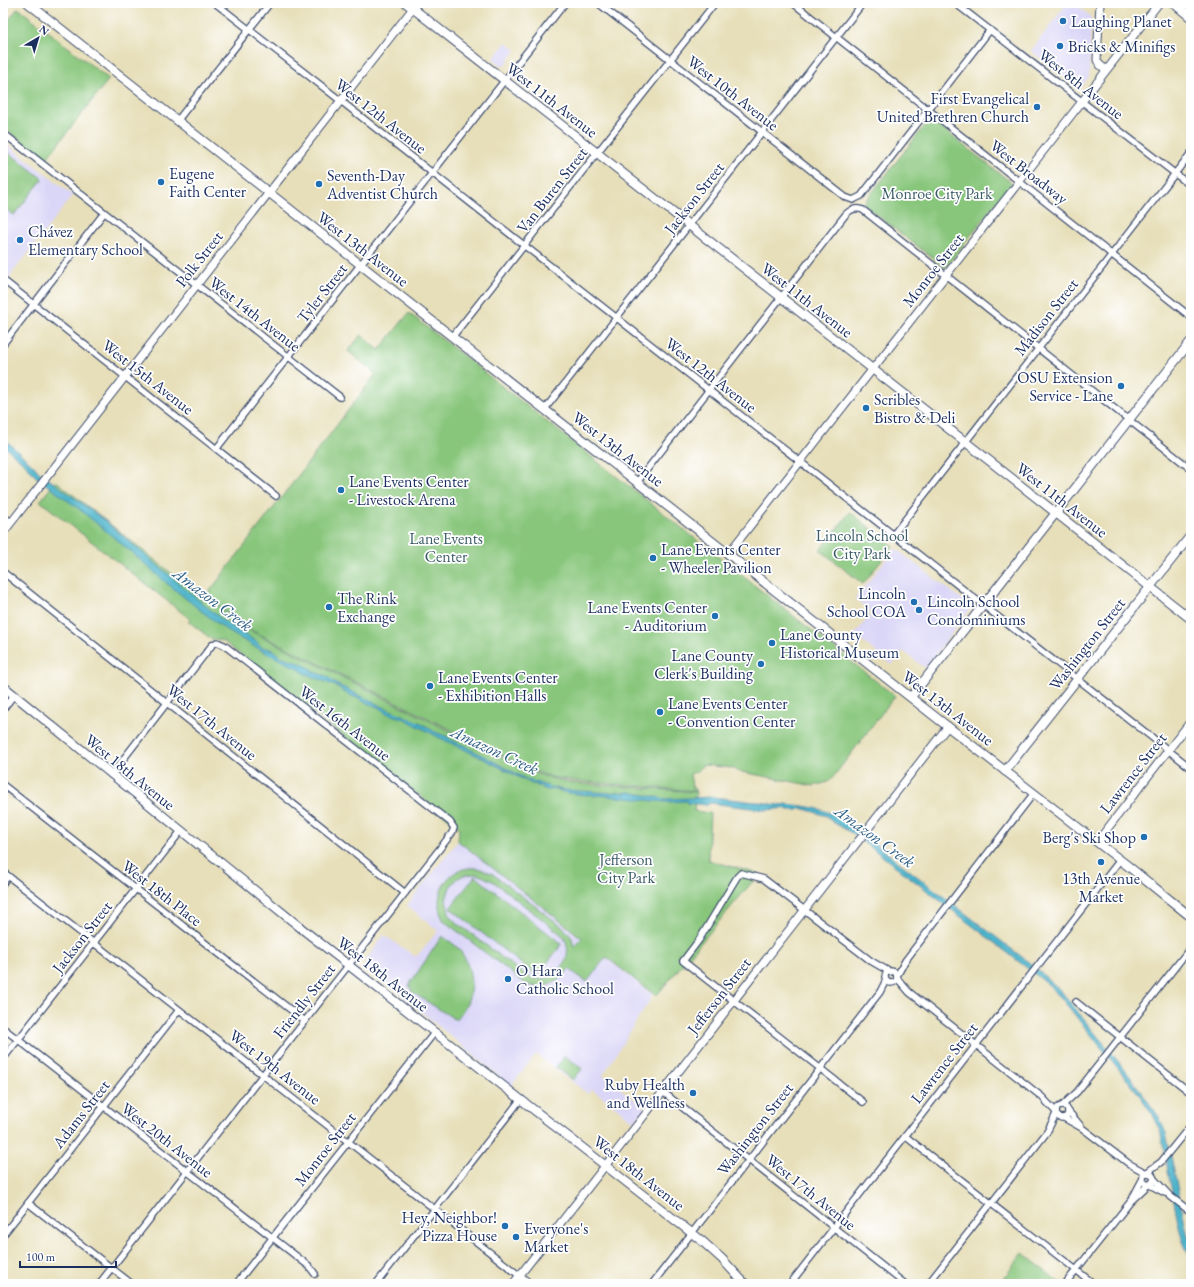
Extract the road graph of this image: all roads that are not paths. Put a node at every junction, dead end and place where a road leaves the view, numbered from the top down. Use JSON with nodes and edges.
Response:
{"nodes":[{"id":1,"x":28,"y":3,"type":"edge"},
{"id":2,"x":215,"y":3,"type":"edge"},
{"id":3,"x":270,"y":3,"type":"edge"},
{"id":4,"x":406,"y":3,"type":"edge"},
{"id":5,"x":565,"y":3,"type":"edge"},
{"id":6,"x":598,"y":3,"type":"edge"},
{"id":7,"x":715,"y":3,"type":"edge"},
{"id":8,"x":793,"y":3,"type":"edge"},
{"id":9,"x":863,"y":3,"type":"edge"},
{"id":10,"x":955,"y":3,"type":"edge"},
{"id":11,"x":1100,"y":3,"type":"edge"},
{"id":12,"x":1159,"y":3,"type":"edge"},
{"id":13,"x":1174,"y":3,"type":"edge"},
{"id":14,"x":415,"y":6,"type":"edge"},
{"id":15,"x":1191,"y":17,"type":"edge"},
{"id":16,"x":249,"y":30,"type":"junction"},
{"id":17,"x":990,"y":30,"type":"junction"},
{"id":18,"x":836,"y":37,"type":"junction"},
{"id":19,"x":670,"y":60,"type":"junction"},
{"id":20,"x":1106,"y":70,"type":"junction"},
{"id":21,"x":505,"y":80,"type":"junction"},
{"id":22,"x":341,"y":100,"type":"junction"},
{"id":23,"x":1082,"y":102,"type":"junction"},
{"id":24,"x":929,"y":110,"type":"junction"},
{"id":25,"x":177,"y":121,"type":"junction"},
{"id":26,"x":762,"y":132,"type":"junction"},
{"id":27,"x":3,"y":133,"type":"edge"},
{"id":28,"x":597,"y":153,"type":"junction"},
{"id":29,"x":1191,"y":153,"type":"edge"},
{"id":30,"x":432,"y":172,"type":"junction"},
{"id":31,"x":1175,"y":174,"type":"junction"},
{"id":32,"x":1020,"y":182,"type":"junction"},
{"id":33,"x":1191,"y":186,"type":"edge"},
{"id":34,"x":269,"y":193,"type":"junction"},
{"id":35,"x":104,"y":212,"type":"junction"},
{"id":36,"x":689,"y":225,"type":"junction"},
{"id":37,"x":525,"y":246,"type":"junction"},
{"id":38,"x":1112,"y":254,"type":"junction"},
{"id":39,"x":361,"y":265,"type":"junction"},
{"id":40,"x":946,"y":277,"type":"junction"},
{"id":41,"x":3,"y":280,"type":"edge"},
{"id":42,"x":197,"y":285,"type":"junction"},
{"id":43,"x":781,"y":297,"type":"junction"},
{"id":44,"x":33,"y":304,"type":"junction"},
{"id":45,"x":1191,"y":317,"type":"edge"},
{"id":46,"x":616,"y":318,"type":"junction"},
{"id":47,"x":453,"y":336,"type":"junction"},
{"id":48,"x":1191,"y":342,"type":"edge"},
{"id":49,"x":3,"y":344,"type":"edge"},
{"id":50,"x":1038,"y":349,"type":"junction"},
{"id":51,"x":289,"y":357,"type":"junction"},
{"id":52,"x":873,"y":369,"type":"junction"},
{"id":53,"x":125,"y":376,"type":"junction"},
{"id":54,"x":708,"y":390,"type":"junction"},
{"id":55,"x":340,"y":397,"type":"dead end"},
{"id":56,"x":545,"y":409,"type":"junction"},
{"id":57,"x":1129,"y":420,"type":"junction"},
{"id":58,"x":965,"y":441,"type":"junction"},
{"id":59,"x":216,"y":448,"type":"junction"},
{"id":60,"x":800,"y":462,"type":"junction"},
{"id":61,"x":1191,"y":469,"type":"edge"},
{"id":62,"x":638,"y":482,"type":"junction"},
{"id":63,"x":276,"y":496,"type":"dead end"},
{"id":64,"x":1057,"y":514,"type":"junction"},
{"id":65,"x":3,"y":516,"type":"edge"},
{"id":66,"x":11,"y":522,"type":"junction"},
{"id":67,"x":3,"y":533,"type":"edge"},
{"id":68,"x":1191,"y":534,"type":"edge"},
{"id":69,"x":893,"y":535,"type":"junction"},
{"id":70,"x":728,"y":554,"type":"junction"},
{"id":71,"x":3,"y":572,"type":"edge"},
{"id":72,"x":1149,"y":586,"type":"junction"},
{"id":73,"x":984,"y":606,"type":"junction"},
{"id":74,"x":1191,"y":619,"type":"edge"},
{"id":75,"x":1077,"y":679,"type":"junction"},
{"id":76,"x":3,"y":686,"type":"edge"},
{"id":77,"x":14,"y":695,"type":"junction"},
{"id":78,"x":911,"y":697,"type":"junction"},
{"id":79,"x":167,"y":703,"type":"junction"},
{"id":80,"x":3,"y":709,"type":"edge"},
{"id":81,"x":1191,"y":721,"type":"edge"},
{"id":82,"x":948,"y":726,"type":"junction"},
{"id":83,"x":1168,"y":751,"type":"junction"},
{"id":84,"x":1191,"y":768,"type":"edge"},
{"id":85,"x":1005,"y":771,"type":"junction"},
{"id":86,"x":110,"y":775,"type":"junction"},
{"id":87,"x":3,"y":785,"type":"edge"},
{"id":88,"x":1034,"y":794,"type":"junction"},
{"id":89,"x":454,"y":828,"type":"joint"},
{"id":90,"x":181,"y":831,"type":"junction"},
{"id":91,"x":1097,"y":842,"type":"junction"},
{"id":92,"x":1120,"y":860,"type":"junction"},
{"id":93,"x":3,"y":872,"type":"edge"},
{"id":94,"x":8,"y":876,"type":"junction"},
{"id":95,"x":3,"y":883,"type":"edge"},
{"id":96,"x":136,"y":889,"type":"junction"},
{"id":97,"x":405,"y":894,"type":"junction"},
{"id":98,"x":804,"y":911,"type":"junction"},
{"id":99,"x":1190,"y":914,"type":"edge"},
{"id":100,"x":93,"y":943,"type":"junction"},
{"id":101,"x":1191,"y":947,"type":"edge"},
{"id":102,"x":871,"y":961,"type":"junction"},
{"id":103,"x":905,"y":961,"type":"junction"},
{"id":104,"x":349,"y":965,"type":"junction"},
{"id":105,"x":891,"y":972,"type":"junction"},
{"id":106,"x":886,"y":978,"type":"junction"},
{"id":107,"x":895,"y":980,"type":"junction"},
{"id":108,"x":880,"y":992,"type":"junction"},
{"id":109,"x":734,"y":1001,"type":"junction"},
{"id":110,"x":1076,"y":1002,"type":"dead end"},
{"id":111,"x":179,"y":1010,"type":"junction"},
{"id":112,"x":305,"y":1021,"type":"junction"},
{"id":113,"x":3,"y":1028,"type":"edge"},
{"id":114,"x":435,"y":1032,"type":"junction"},
{"id":115,"x":1120,"y":1037,"type":"junction"},
{"id":116,"x":18,"y":1040,"type":"junction"},
{"id":117,"x":976,"y":1045,"type":"junction"},
{"id":118,"x":3,"y":1059,"type":"edge"},
{"id":119,"x":821,"y":1069,"type":"junction"},
{"id":120,"x":263,"y":1075,"type":"junction"},
{"id":121,"x":663,"y":1092,"type":"junction"},
{"id":122,"x":1077,"y":1092,"type":"junction"},
{"id":123,"x":1191,"y":1094,"type":"edge"},
{"id":124,"x":1042,"y":1096,"type":"junction"},
{"id":125,"x":521,"y":1099,"type":"junction"},
{"id":126,"x":863,"y":1102,"type":"dead end"},
{"id":127,"x":1062,"y":1105,"type":"junction"},
{"id":128,"x":103,"y":1107,"type":"junction"},
{"id":129,"x":1069,"y":1111,"type":"junction"},
{"id":130,"x":1056,"y":1113,"type":"junction"},
{"id":131,"x":1063,"y":1118,"type":"junction"},
{"id":132,"x":1191,"y":1125,"type":"edge"},
{"id":133,"x":1082,"y":1128,"type":"junction"},
{"id":134,"x":1047,"y":1132,"type":"junction"},
{"id":135,"x":905,"y":1136,"type":"junction"},
{"id":136,"x":348,"y":1142,"type":"junction"},
{"id":137,"x":749,"y":1160,"type":"junction"},
{"id":138,"x":1163,"y":1160,"type":"junction"},
{"id":139,"x":1128,"y":1163,"type":"junction"},
{"id":140,"x":606,"y":1165,"type":"junction"},
{"id":141,"x":187,"y":1172,"type":"junction"},
{"id":142,"x":1147,"y":1173,"type":"junction"},
{"id":143,"x":1154,"y":1178,"type":"junction"},
{"id":144,"x":1142,"y":1179,"type":"junction"},
{"id":145,"x":1149,"y":1185,"type":"junction"},
{"id":146,"x":1170,"y":1196,"type":"junction"},
{"id":147,"x":1131,"y":1201,"type":"junction"},
{"id":148,"x":28,"y":1203,"type":"junction"},
{"id":149,"x":991,"y":1203,"type":"junction"},
{"id":150,"x":434,"y":1209,"type":"junction"},
{"id":151,"x":1191,"y":1212,"type":"edge"},
{"id":152,"x":834,"y":1227,"type":"junction"},
{"id":153,"x":692,"y":1233,"type":"junction"},
{"id":154,"x":3,"y":1235,"type":"edge"},
{"id":155,"x":272,"y":1238,"type":"junction"},
{"id":156,"x":112,"y":1268,"type":"junction"},
{"id":157,"x":1076,"y":1270,"type":"junction"},
{"id":158,"x":314,"y":1274,"type":"dead end"},
{"id":159,"x":520,"y":1276,"type":"junction"},
{"id":160,"x":99,"y":1284,"type":"edge"},
{"id":161,"x":132,"y":1284,"type":"edge"},
{"id":162,"x":236,"y":1284,"type":"edge"},
{"id":163,"x":376,"y":1284,"type":"edge"},
{"id":164,"x":513,"y":1284,"type":"edge"},
{"id":165,"x":530,"y":1284,"type":"edge"},
{"id":166,"x":652,"y":1284,"type":"edge"},
{"id":167,"x":745,"y":1284,"type":"edge"},
{"id":168,"x":790,"y":1284,"type":"edge"},
{"id":169,"x":905,"y":1284,"type":"edge"},
{"id":170,"x":928,"y":1284,"type":"edge"},
{"id":171,"x":1065,"y":1284,"type":"edge"},
{"id":172,"x":1094,"y":1284,"type":"edge"}],
"edges":[{"from":1,"to":25,"type":"main road","name":"West 13th Avenue"},
{"from":2,"to":16,"type":"street","name":"West 12th Avenue"},
{"from":3,"to":16,"type":"street"},
{"from":4,"to":14,"type":"main road","name":"West 11th Avenue"},
{"from":5,"to":21,"type":"street","name":"Tyler Street"},
{"from":6,"to":19,"type":"street","name":"West 10th Avenue"},
{"from":7,"to":19,"type":"street","name":"Van Buren Street"},
{"from":8,"to":18,"type":"street","name":"West Broadway"},
{"from":9,"to":18,"type":"street","name":"Jackson Street"},
{"from":10,"to":17,"type":"street","name":"West 8th Avenue"},
{"from":11,"to":20,"type":"street"},
{"from":12,"to":20,"type":"street","name":"Monroe Street"},
{"from":13,"to":15,"type":"main road"},
{"from":14,"to":21,"type":"main road","name":"West 11th Avenue"},
{"from":14,"to":22,"type":"street","name":"Polk Street"},
{"from":16,"to":22,"type":"street","name":"West 12th Avenue"},
{"from":16,"to":25,"type":"street"},
{"from":17,"to":23,"type":"street","name":"West 8th Avenue"},
{"from":17,"to":24,"type":"street"},
{"from":18,"to":24,"type":"street","name":"West Broadway"},
{"from":18,"to":26,"type":"street","name":"Jackson Street"},
{"from":19,"to":26,"type":"street","name":"West 10th Avenue"},
{"from":19,"to":28,"type":"street","name":"Van Buren Street"},
{"from":20,"to":23,"type":"street","name":"Monroe Street"},
{"from":21,"to":28,"type":"main road","name":"West 11th Avenue"},
{"from":21,"to":30,"type":"street","name":"Tyler Street"},
{"from":22,"to":30,"type":"street","name":"West 12th Avenue"},
{"from":22,"to":34,"type":"street","name":"Polk Street"},
{"from":23,"to":31,"type":"street","name":"West 8th Avenue"},
{"from":23,"to":32,"type":"street","name":"Monroe Street"},
{"from":24,"to":26,"type":"street","name":"West 10th Avenue"},
{"from":24,"to":32,"type":"street","name":"West Broadway"},
{"from":25,"to":34,"type":"main road","name":"West 13th Avenue"},
{"from":26,"to":36,"type":"street","name":"Jackson Street"},
{"from":27,"to":35,"type":"street","name":"West 14th Avenue"},
{"from":28,"to":36,"type":"main road","name":"West 11th Avenue"},
{"from":28,"to":37,"type":"street","name":"Van Buren Street"},
{"from":29,"to":31,"type":"street","name":"Madison Street"},
{"from":30,"to":37,"type":"street","name":"West 12th Avenue"},
{"from":30,"to":39,"type":"street","name":"Tyler Street"},
{"from":31,"to":33,"type":"street","name":"West 8th Avenue"},
{"from":31,"to":38,"type":"street","name":"Madison Street"},
{"from":32,"to":38,"type":"street","name":"West Broadway"},
{"from":32,"to":40,"type":"street","name":"Monroe Street"},
{"from":34,"to":39,"type":"main road","name":"West 13th Avenue"},
{"from":34,"to":42,"type":"street","name":"Polk Street"},
{"from":35,"to":42,"type":"street","name":"West 14th Avenue"},
{"from":35,"to":44,"type":"street"},
{"from":36,"to":43,"type":"main road","name":"West 11th Avenue"},
{"from":36,"to":46,"type":"street","name":"Jackson Street"},
{"from":37,"to":46,"type":"street","name":"West 12th Avenue"},
{"from":37,"to":47,"type":"street","name":"Van Buren Street"},
{"from":38,"to":45,"type":"street","name":"West Broadway"},
{"from":38,"to":50,"type":"street","name":"Madison Street"},
{"from":39,"to":47,"type":"main road","name":"West 13th Avenue"},
{"from":39,"to":51,"type":"street","name":"Tyler Street"},
{"from":40,"to":43,"type":"street"},
{"from":40,"to":50,"type":"street"},
{"from":40,"to":52,"type":"street","name":"Monroe Street"},
{"from":41,"to":44,"type":"street","name":"West 15th Avenue"},
{"from":42,"to":51,"type":"street","name":"West 14th Avenue"},
{"from":42,"to":53,"type":"street","name":"Polk Street"},
{"from":43,"to":52,"type":"main road","name":"West 11th Avenue"},
{"from":43,"to":54,"type":"street"},
{"from":44,"to":49,"type":"street"},
{"from":44,"to":53,"type":"street","name":"West 15th Avenue"},
{"from":46,"to":54,"type":"street","name":"West 12th Avenue"},
{"from":46,"to":56,"type":"street","name":"Jackson Street"},
{"from":47,"to":56,"type":"main road","name":"West 13th Avenue"},
{"from":48,"to":57,"type":"main road"},
{"from":50,"to":57,"type":"street"},
{"from":50,"to":58,"type":"street","name":"Madison Street"},
{"from":51,"to":55,"type":"street","name":"West 14th Avenue"},
{"from":51,"to":59,"type":"street","name":"Tyler Street"},
{"from":52,"to":58,"type":"main road","name":"West 11th Avenue"},
{"from":52,"to":60,"type":"street","name":"Monroe Street"},
{"from":53,"to":59,"type":"street","name":"West 15th Avenue"},
{"from":53,"to":66,"type":"street","name":"Polk Street"},
{"from":54,"to":60,"type":"street","name":"West 12th Avenue"},
{"from":54,"to":62,"type":"street"},
{"from":56,"to":62,"type":"main road","name":"West 13th Avenue"},
{"from":57,"to":61,"type":"street"},
{"from":57,"to":64,"type":"main road"},
{"from":58,"to":64,"type":"main road","name":"West 11th Avenue"},
{"from":58,"to":69,"type":"street","name":"Madison Street"},
{"from":59,"to":63,"type":"street","name":"West 15th Avenue"},
{"from":60,"to":69,"type":"street","name":"West 12th Avenue"},
{"from":60,"to":70,"type":"street","name":"Monroe Street"},
{"from":62,"to":70,"type":"main road","name":"West 13th Avenue"},
{"from":64,"to":72,"type":"main road","name":"West 11th Avenue"},
{"from":64,"to":73,"type":"main road"},
{"from":65,"to":66,"type":"street"},
{"from":66,"to":67,"type":"street","name":"Polk Street"},
{"from":68,"to":72,"type":"main road","name":"Washington Street"},
{"from":69,"to":73,"type":"street","name":"West 12th Avenue"},
{"from":70,"to":78,"type":"main road","name":"West 13th Avenue"},
{"from":71,"to":79,"type":"street","name":"West 17th Avenue"},
{"from":72,"to":74,"type":"main road","name":"West 11th Avenue"},
{"from":72,"to":75,"type":"main road","name":"Washington Street"},
{"from":73,"to":75,"type":"street","name":"West 12th Avenue"},
{"from":73,"to":78,"type":"main road"},
{"from":75,"to":83,"type":"street","name":"West 12th Avenue"},
{"from":75,"to":85,"type":"main road","name":"Washington Street"},
{"from":76,"to":77,"type":"main road","name":"West 18th Avenue"},
{"from":77,"to":80,"type":"street"},
{"from":77,"to":86,"type":"main road","name":"West 18th Avenue"},
{"from":78,"to":82,"type":"main road","name":"West 13th Avenue"},
{"from":79,"to":86,"type":"street"},
{"from":79,"to":89,"type":"street","name":"West 16th Avenue"},
{"from":79,"to":97,"type":"street","name":"West 17th Avenue"},
{"from":81,"to":83,"type":"street","name":"Lawrence Street"},
{"from":82,"to":85,"type":"main road","name":"West 13th Avenue"},
{"from":82,"to":98,"type":"street","name":"Jefferson Street"},
{"from":83,"to":84,"type":"street","name":"West 12th Avenue"},
{"from":83,"to":91,"type":"street","name":"Lawrence Street"},
{"from":85,"to":88,"type":"main road","name":"West 13th Avenue"},
{"from":86,"to":90,"type":"main road","name":"West 18th Avenue"},
{"from":87,"to":96,"type":"street","name":"West 18th Place"},
{"from":88,"to":91,"type":"main road","name":"West 13th Avenue"},
{"from":88,"to":103,"type":"street","name":"Washington Street"},
{"from":89,"to":97,"type":"street","name":"Friendly Street"},
{"from":90,"to":96,"type":"street","name":"Jackson Street"},
{"from":90,"to":104,"type":"main road","name":"West 18th Avenue"},
{"from":91,"to":92,"type":"main road","name":"West 13th Avenue"},
{"from":92,"to":99,"type":"main road","name":"West 13th Avenue"},
{"from":92,"to":117,"type":"street","name":"Lawrence Street"},
{"from":93,"to":94,"type":"street","name":"West 19th Avenue"},
{"from":94,"to":95,"type":"street"},
{"from":94,"to":100,"type":"street","name":"West 19th Avenue"},
{"from":96,"to":100,"type":"street","name":"Jackson Street"},
{"from":96,"to":112,"type":"street","name":"West 18th Place"},
{"from":97,"to":104,"type":"street","name":"Friendly Street"},
{"from":98,"to":102,"type":"street"},
{"from":98,"to":109,"type":"street","name":"Jefferson Street"},
{"from":98,"to":109,"type":"street"},
{"from":100,"to":111,"type":"street","name":"West 19th Avenue"},
{"from":100,"to":116,"type":"street","name":"Jackson Street"},
{"from":101,"to":115,"type":"street"},
{"from":102,"to":105,"type":"street"},
{"from":102,"to":106,"type":"street"},
{"from":103,"to":105,"type":"street","name":"Washington Street"},
{"from":103,"to":107,"type":"street","name":"Washington Street"},
{"from":104,"to":112,"type":"street","name":"Friendly Street"},
{"from":104,"to":114,"type":"main road","name":"West 18th Avenue"},
{"from":105,"to":106,"type":"street"},
{"from":105,"to":107,"type":"street"},
{"from":106,"to":107,"type":"street"},
{"from":106,"to":108,"type":"street","name":"Washington Street"},
{"from":107,"to":108,"type":"street","name":"Washington Street"},
{"from":107,"to":117,"type":"street"},
{"from":108,"to":119,"type":"street","name":"Washington Street"},
{"from":109,"to":119,"type":"street"},
{"from":109,"to":121,"type":"street","name":"Jefferson Street"},
{"from":110,"to":115,"type":"street"},
{"from":111,"to":120,"type":"street","name":"West 19th Avenue"},
{"from":111,"to":128,"type":"street","name":"Adams Street"},
{"from":112,"to":120,"type":"street","name":"Friendly Street"},
{"from":113,"to":116,"type":"street","name":"West 20th Avenue"},
{"from":114,"to":125,"type":"main road","name":"West 18th Avenue"},
{"from":114,"to":136,"type":"street","name":"Monroe Street"},
{"from":115,"to":122,"type":"street"},
{"from":115,"to":123,"type":"street"},
{"from":116,"to":118,"type":"street","name":"Jackson Street"},
{"from":116,"to":128,"type":"street","name":"West 20th Avenue"},
{"from":117,"to":124,"type":"street"},
{"from":117,"to":135,"type":"street","name":"Lawrence Street"},
{"from":119,"to":126,"type":"street"},
{"from":119,"to":137,"type":"street","name":"Washington Street"},
{"from":120,"to":136,"type":"street","name":"West 19th Avenue"},
{"from":120,"to":141,"type":"street","name":"Friendly Street"},
{"from":121,"to":137,"type":"street","name":"West 17th Avenue"},
{"from":121,"to":140,"type":"street","name":"Jefferson Street"},
{"from":122,"to":127,"type":"street"},
{"from":122,"to":129,"type":"street"},
{"from":124,"to":127,"type":"street"},
{"from":124,"to":130,"type":"street"},
{"from":125,"to":140,"type":"main road","name":"West 18th Avenue"},
{"from":125,"to":150,"type":"street"},
{"from":127,"to":129,"type":"street"},
{"from":127,"to":130,"type":"street"},
{"from":128,"to":141,"type":"street","name":"West 20th Avenue"},
{"from":128,"to":148,"type":"street","name":"Adams Street"},
{"from":129,"to":131,"type":"street"},
{"from":129,"to":133,"type":"street"},
{"from":130,"to":131,"type":"street"},
{"from":130,"to":134,"type":"street"},
{"from":131,"to":133,"type":"street"},
{"from":131,"to":134,"type":"street"},
{"from":132,"to":138,"type":"street"},
{"from":133,"to":139,"type":"street"},
{"from":134,"to":149,"type":"street"},
{"from":135,"to":149,"type":"street"},
{"from":135,"to":152,"type":"street","name":"Lawrence Street"},
{"from":136,"to":150,"type":"street","name":"West 19th Avenue"},
{"from":136,"to":155,"type":"street","name":"Monroe Street"},
{"from":137,"to":152,"type":"street","name":"West 17th Avenue"},
{"from":137,"to":153,"type":"street","name":"Washington Street"},
{"from":138,"to":142,"type":"street"},
{"from":138,"to":143,"type":"street"},
{"from":139,"to":142,"type":"street"},
{"from":139,"to":144,"type":"street"},
{"from":140,"to":153,"type":"main road","name":"West 18th Avenue"},
{"from":140,"to":159,"type":"street","name":"Jefferson Street"},
{"from":141,"to":155,"type":"street","name":"West 20th Avenue"},
{"from":141,"to":156,"type":"street","name":"Friendly Street"},
{"from":142,"to":143,"type":"street"},
{"from":142,"to":144,"type":"street"},
{"from":143,"to":145,"type":"street"},
{"from":143,"to":146,"type":"street"},
{"from":144,"to":145,"type":"street"},
{"from":144,"to":147,"type":"street"},
{"from":145,"to":146,"type":"street"},
{"from":145,"to":147,"type":"street"},
{"from":146,"to":151,"type":"street"},
{"from":147,"to":157,"type":"street"},
{"from":148,"to":154,"type":"street","name":"Adams Street"},
{"from":148,"to":156,"type":"street"},
{"from":149,"to":157,"type":"street"},
{"from":149,"to":170,"type":"street"},
{"from":150,"to":159,"type":"street","name":"West 19th Avenue"},
{"from":150,"to":163,"type":"street"},
{"from":152,"to":168,"type":"street","name":"Lawrence Street"},
{"from":152,"to":169,"type":"street","name":"West 17th Avenue"},
{"from":153,"to":166,"type":"street","name":"Washington Street"},
{"from":153,"to":167,"type":"main road","name":"West 18th Avenue"},
{"from":155,"to":158,"type":"street","name":"West 20th Avenue"},
{"from":155,"to":162,"type":"street","name":"Monroe Street"},
{"from":156,"to":160,"type":"street","name":"Friendly Street"},
{"from":156,"to":161,"type":"street"},
{"from":157,"to":171,"type":"street"},
{"from":157,"to":172,"type":"street"},
{"from":159,"to":164,"type":"street","name":"Jefferson Street"},
{"from":159,"to":165,"type":"street","name":"West 19th Avenue"}]}
